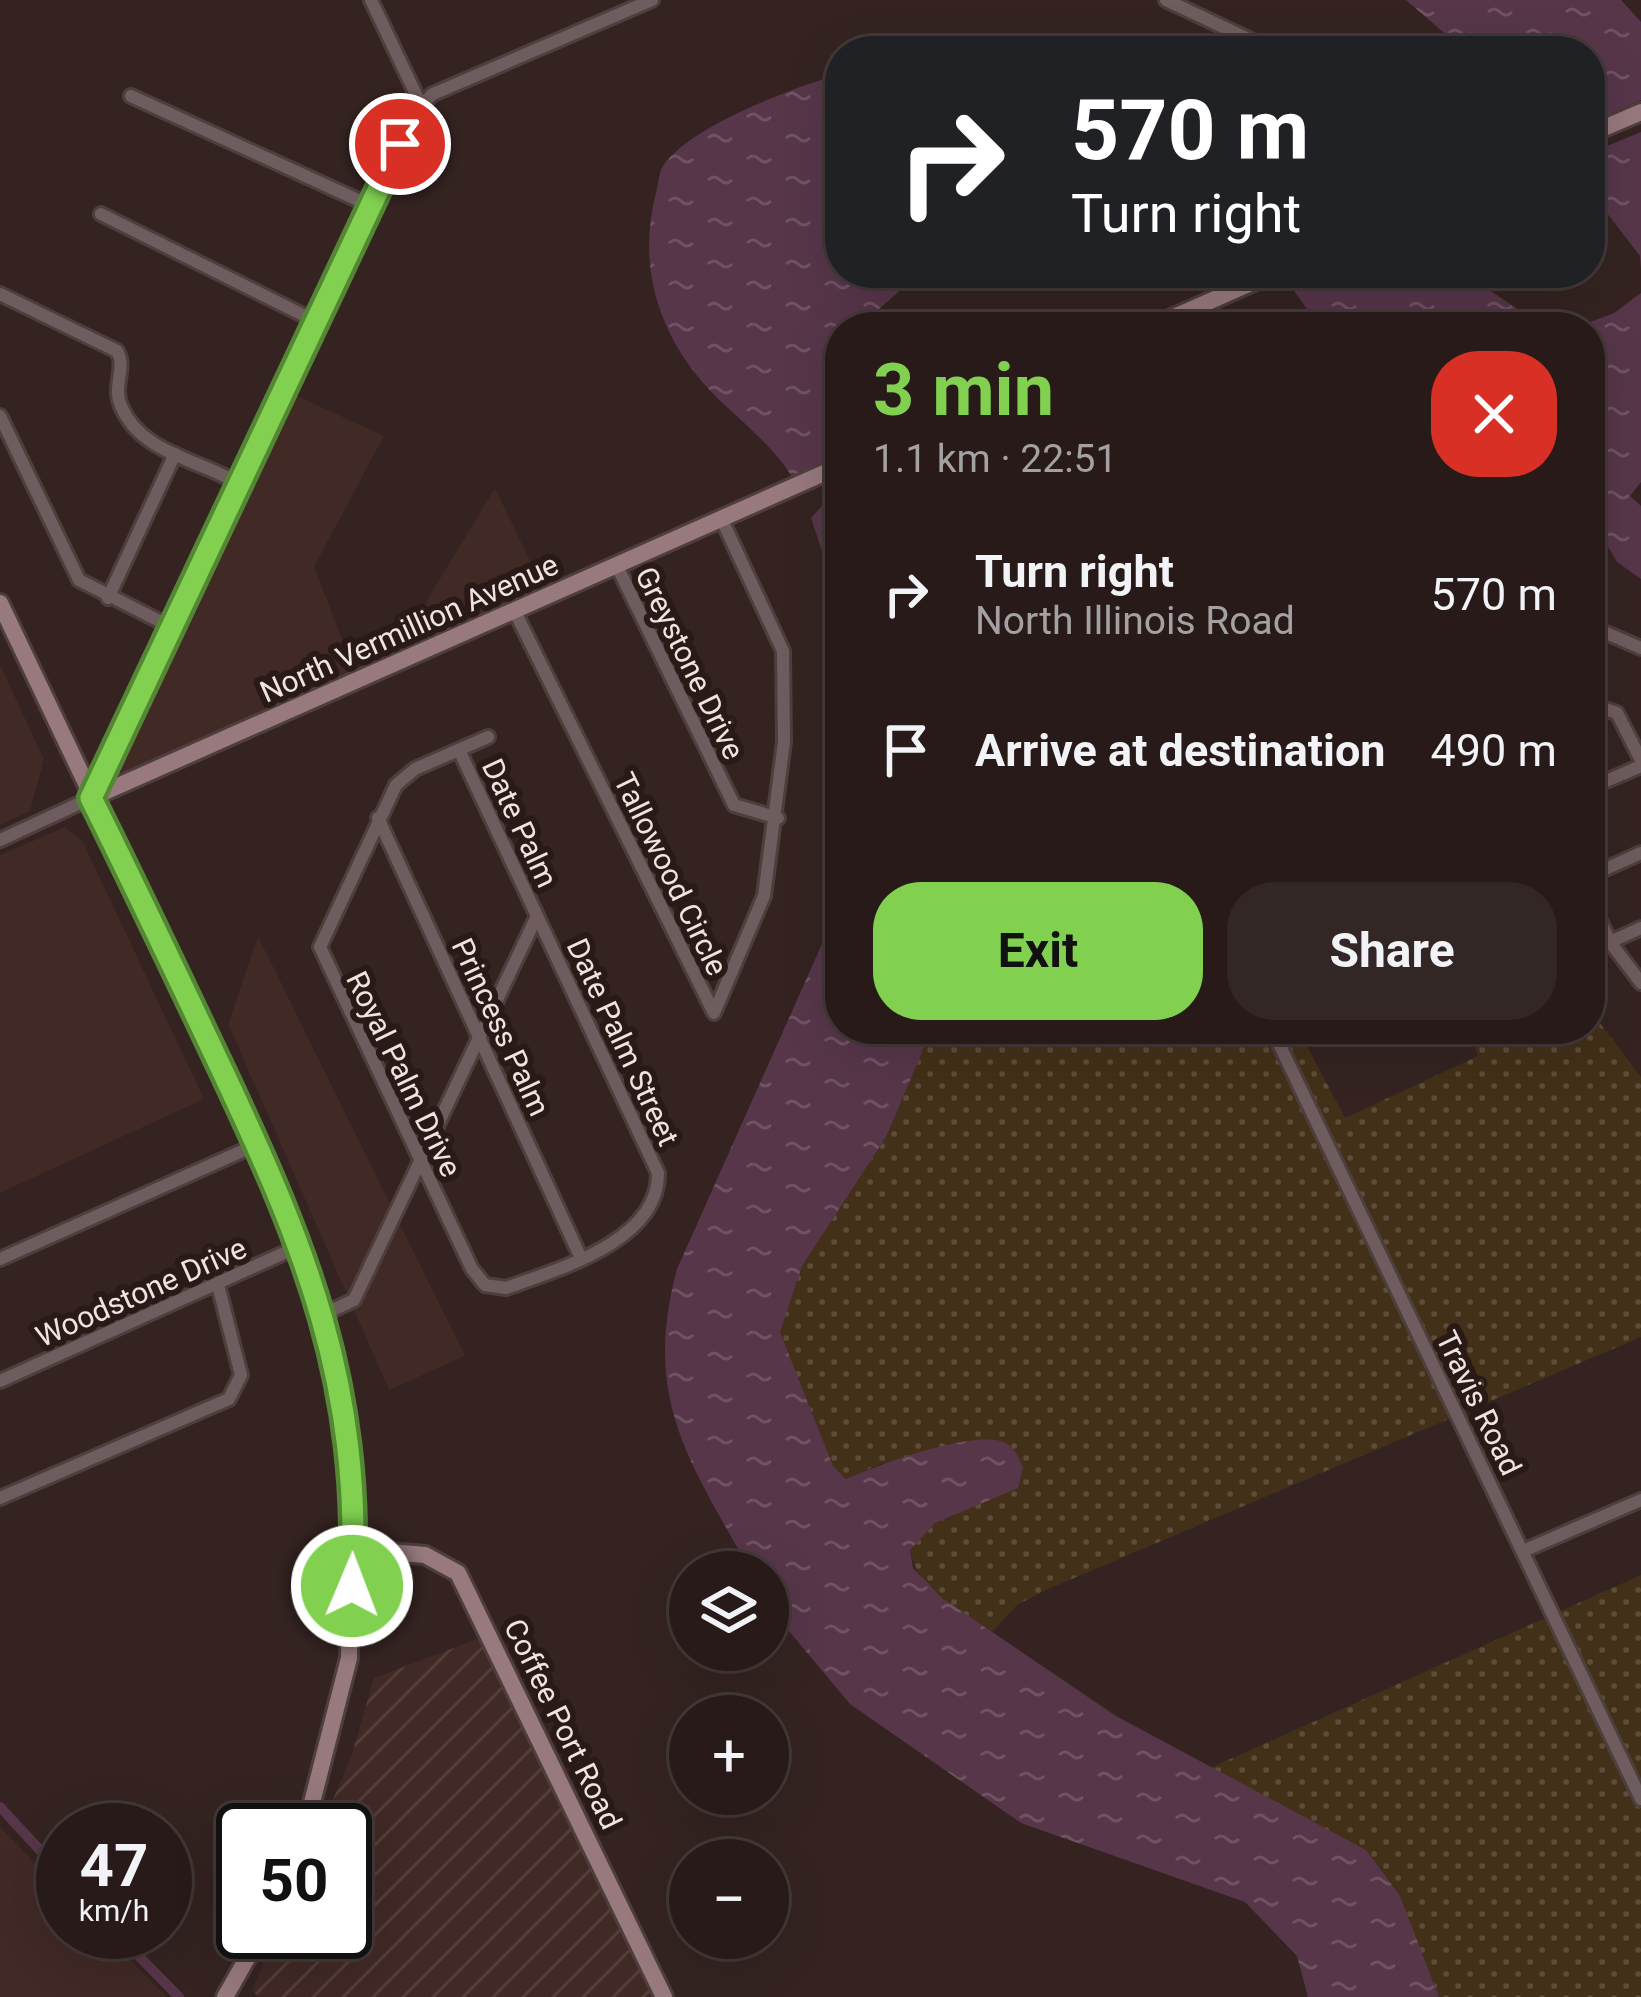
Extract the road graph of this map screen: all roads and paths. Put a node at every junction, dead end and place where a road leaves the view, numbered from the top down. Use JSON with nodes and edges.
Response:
{"nodes":[{"id":1,"x":371,"y":0,"type":"edge"},
{"id":2,"x":652,"y":0,"type":"edge"},
{"id":3,"x":1166,"y":0,"type":"edge"},
{"id":4,"x":1242,"y":36,"type":"edge"},
{"id":5,"x":131,"y":96,"type":"dead end"},
{"id":6,"x":421,"y":105,"type":"junction"},
{"id":7,"x":1641,"y":112,"type":"edge"},
{"id":8,"x":1605,"y":128,"type":"edge"},
{"id":9,"x":373,"y":207,"type":"junction"},
{"id":10,"x":101,"y":214,"type":"dead end"},
{"id":11,"x":1240,"y":288,"type":"edge"},
{"id":12,"x":0,"y":294,"type":"edge"},
{"id":13,"x":1185,"y":312,"type":"edge"},
{"id":14,"x":317,"y":322,"type":"junction"},
{"id":15,"x":0,"y":416,"type":"edge"},
{"id":16,"x":175,"y":454,"type":"junction"},
{"id":17,"x":825,"y":473,"type":"edge"},
{"id":18,"x":239,"y":484,"type":"junction"},
{"id":19,"x":722,"y":520,"type":"junction"},
{"id":20,"x":616,"y":564,"type":"junction"},
{"id":21,"x":108,"y":598,"type":"junction"},
{"id":22,"x":0,"y":603,"type":"edge"},
{"id":23,"x":516,"y":614,"type":"junction"},
{"id":24,"x":169,"y":626,"type":"junction"},
{"id":25,"x":1605,"y":632,"type":"edge"},
{"id":26,"x":1641,"y":648,"type":"edge"},
{"id":27,"x":1605,"y":709,"type":"edge"},
{"id":28,"x":488,"y":737,"type":"dead end"},
{"id":29,"x":459,"y":750,"type":"junction"},
{"id":30,"x":1641,"y":763,"type":"edge"},
{"id":31,"x":1605,"y":781,"type":"edge"},
{"id":32,"x":91,"y":798,"type":"junction"},
{"id":33,"x":378,"y":818,"type":"junction"},
{"id":34,"x":778,"y":818,"type":"junction"},
{"id":35,"x":0,"y":840,"type":"edge"},
{"id":36,"x":1641,"y":854,"type":"edge"},
{"id":37,"x":1605,"y":870,"type":"edge"},
{"id":38,"x":537,"y":916,"type":"junction"},
{"id":39,"x":1641,"y":928,"type":"edge"},
{"id":40,"x":1605,"y":931,"type":"edge"},
{"id":41,"x":1610,"y":942,"type":"junction"},
{"id":42,"x":1641,"y":983,"type":"edge"},
{"id":43,"x":479,"y":1037,"type":"junction"},
{"id":44,"x":1279,"y":1044,"type":"edge"},
{"id":45,"x":258,"y":1144,"type":"junction"},
{"id":46,"x":420,"y":1162,"type":"junction"},
{"id":47,"x":658,"y":1190,"type":"joint"},
{"id":48,"x":302,"y":1245,"type":"junction"},
{"id":49,"x":580,"y":1256,"type":"junction"},
{"id":50,"x":0,"y":1259,"type":"edge"},
{"id":51,"x":218,"y":1285,"type":"junction"},
{"id":52,"x":324,"y":1314,"type":"junction"},
{"id":53,"x":0,"y":1382,"type":"edge"},
{"id":54,"x":0,"y":1498,"type":"edge"},
{"id":55,"x":1641,"y":1500,"type":"edge"},
{"id":56,"x":354,"y":1549,"type":"junction"},
{"id":57,"x":1523,"y":1552,"type":"junction"},
{"id":58,"x":1641,"y":1799,"type":"edge"},
{"id":59,"x":312,"y":1803,"type":"edge"},
{"id":60,"x":247,"y":1959,"type":"edge"},
{"id":61,"x":225,"y":1997,"type":"edge"},
{"id":62,"x":664,"y":1997,"type":"edge"}],
"edges":[{"from":1,"to":6,"type":"street"},
{"from":2,"to":6,"type":"street"},
{"from":3,"to":4,"type":"street"},
{"from":5,"to":9,"type":"street"},
{"from":6,"to":9,"type":"street"},
{"from":7,"to":8,"type":"street"},
{"from":9,"to":14,"type":"street"},
{"from":10,"to":14,"type":"street"},
{"from":11,"to":13,"type":"street"},
{"from":12,"to":16,"type":"street"},
{"from":14,"to":18,"type":"street"},
{"from":15,"to":21,"type":"street"},
{"from":16,"to":18,"type":"street"},
{"from":16,"to":21,"type":"street"},
{"from":17,"to":19,"type":"street","name":"North Vermillion Avenue"},
{"from":18,"to":24,"type":"street"},
{"from":19,"to":20,"type":"street","name":"North Vermillion Avenue"},
{"from":19,"to":34,"type":"street","name":"Tallowood Circle"},
{"from":20,"to":23,"type":"street","name":"North Vermillion Avenue"},
{"from":20,"to":34,"type":"street","name":"Greystone Drive"},
{"from":21,"to":24,"type":"street"},
{"from":22,"to":32,"type":"street"},
{"from":23,"to":32,"type":"street","name":"North Vermillion Avenue"},
{"from":23,"to":34,"type":"street","name":"Tallowood Circle"},
{"from":24,"to":32,"type":"street"},
{"from":25,"to":26,"type":"street"},
{"from":27,"to":30,"type":"street"},
{"from":28,"to":29,"type":"street","name":"Royal Palm Drive"},
{"from":29,"to":33,"type":"street","name":"Royal Palm Drive"},
{"from":29,"to":38,"type":"street","name":"Date Palm"},
{"from":30,"to":31,"type":"street"},
{"from":32,"to":35,"type":"street","name":"North Vermillion Avenue"},
{"from":32,"to":45,"type":"street"},
{"from":33,"to":43,"type":"street","name":"Princess Palm"},
{"from":33,"to":46,"type":"street","name":"Royal Palm Drive"},
{"from":36,"to":37,"type":"street"},
{"from":38,"to":43,"type":"street"},
{"from":38,"to":47,"type":"street","name":"Date Palm Street"},
{"from":39,"to":41,"type":"street"},
{"from":40,"to":41,"type":"street"},
{"from":41,"to":42,"type":"street"},
{"from":43,"to":46,"type":"street"},
{"from":43,"to":49,"type":"street","name":"Princess Palm"},
{"from":44,"to":57,"type":"street","name":"Travis Road"},
{"from":45,"to":48,"type":"street"},
{"from":45,"to":50,"type":"street"},
{"from":46,"to":49,"type":"street","name":"Royal Palm Drive"},
{"from":46,"to":52,"type":"street"},
{"from":47,"to":49,"type":"street","name":"Royal Palm Drive"},
{"from":48,"to":51,"type":"street","name":"Woodstone Drive"},
{"from":48,"to":52,"type":"street"},
{"from":51,"to":53,"type":"street","name":"Woodstone Drive"},
{"from":51,"to":54,"type":"street"},
{"from":52,"to":56,"type":"street"},
{"from":55,"to":57,"type":"street"},
{"from":56,"to":59,"type":"street"},
{"from":56,"to":62,"type":"street","name":"Coffee Port Road"},
{"from":57,"to":58,"type":"street","name":"Travis Road"},
{"from":60,"to":61,"type":"street"}]}
